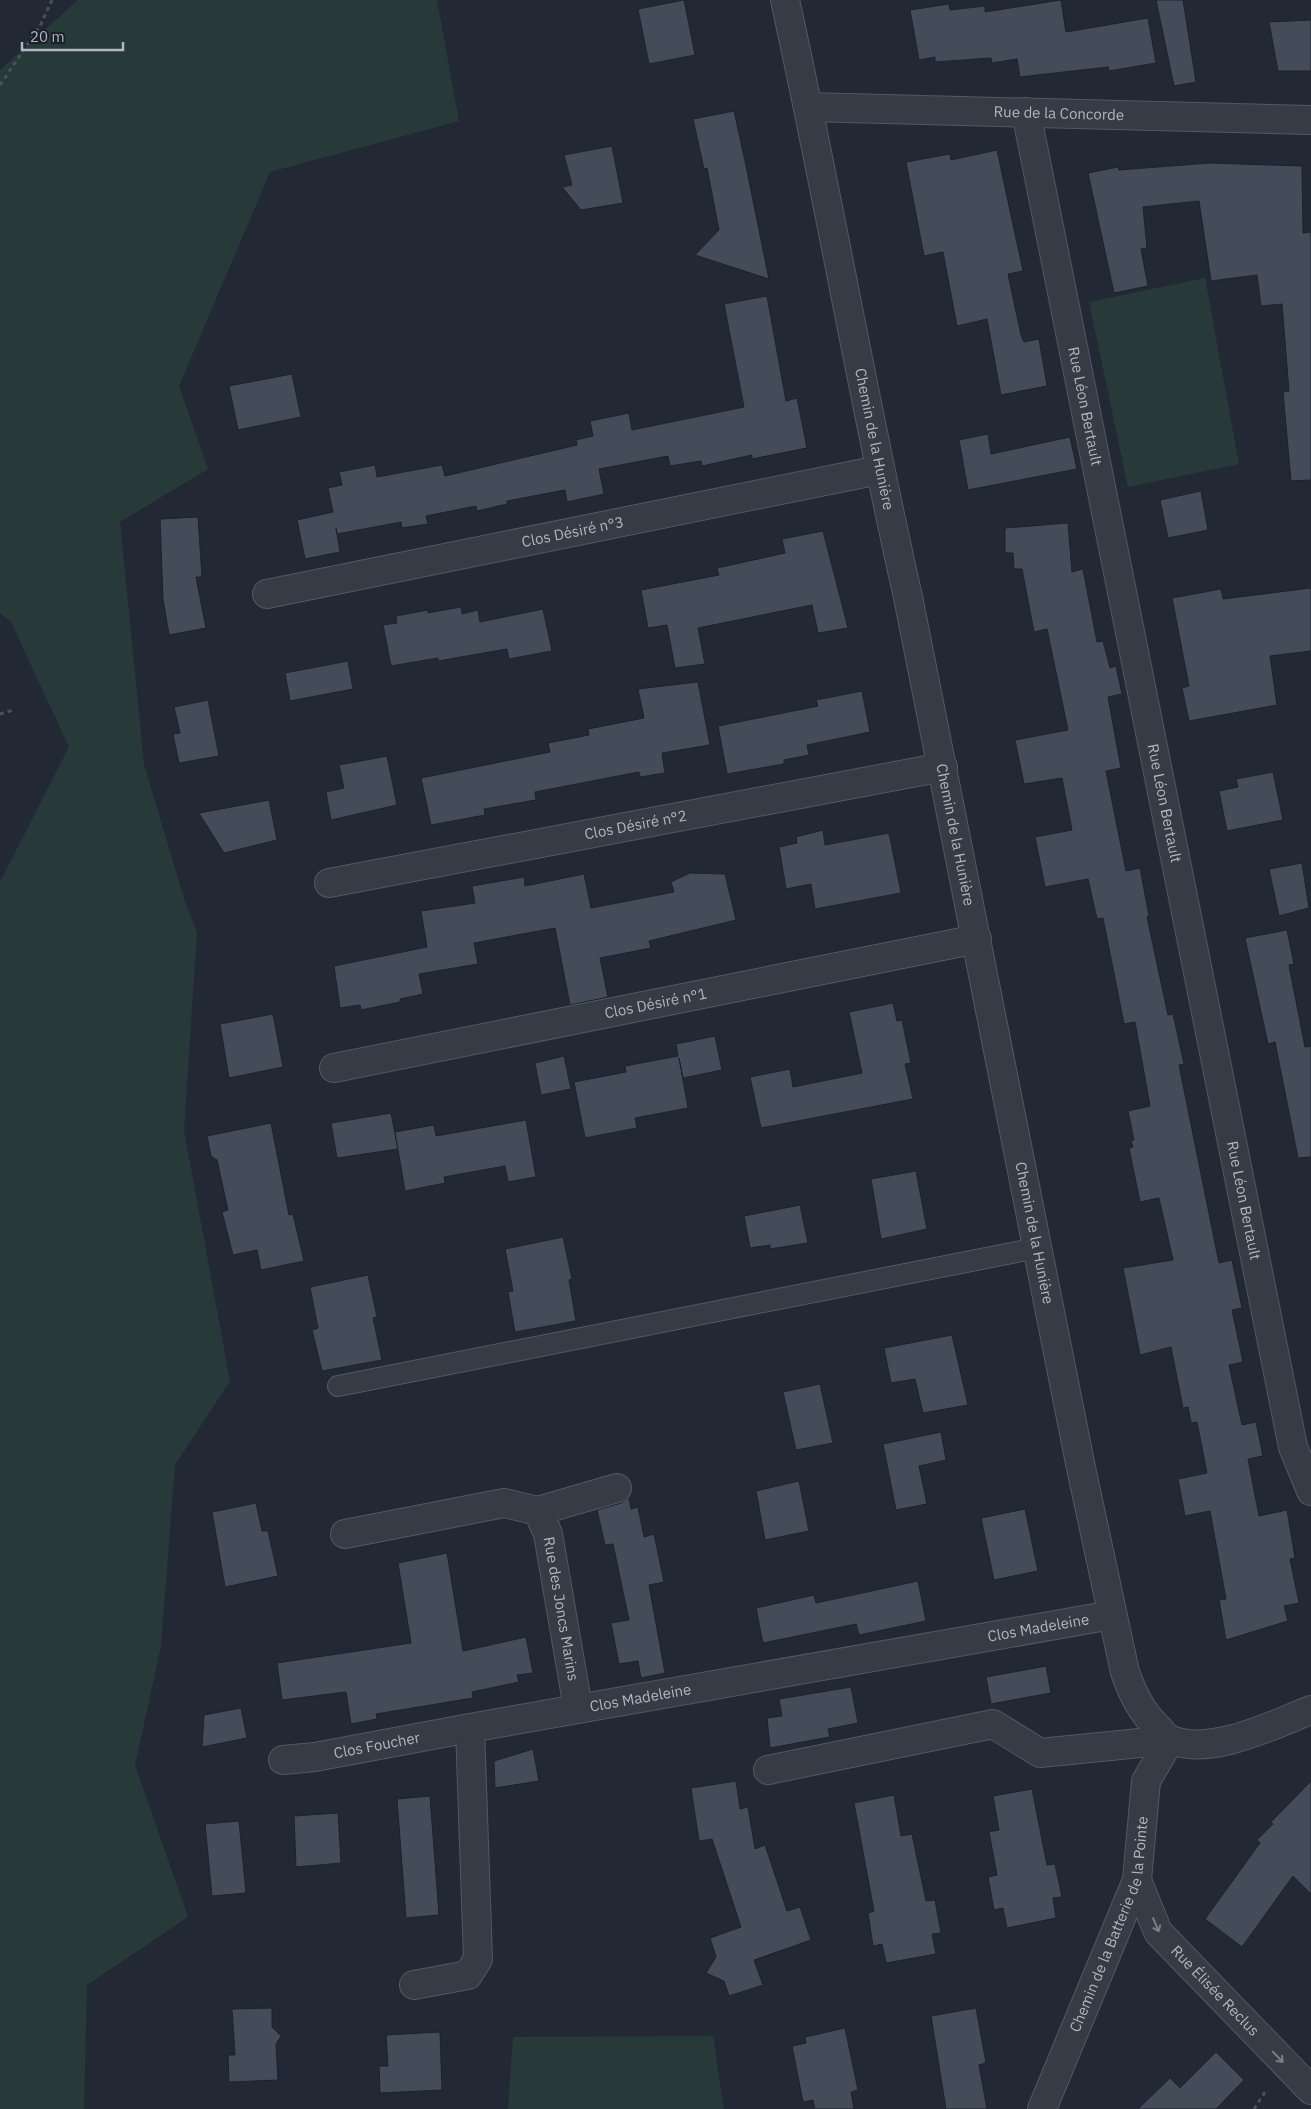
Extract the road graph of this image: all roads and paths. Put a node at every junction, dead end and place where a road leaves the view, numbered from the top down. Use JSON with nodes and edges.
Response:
{"nodes":[{"id":1,"x":52,"y":0,"type":"edge"},
{"id":2,"x":785,"y":0,"type":"edge"},
{"id":3,"x":0,"y":85,"type":"edge"},
{"id":4,"x":808,"y":107,"type":"junction"},
{"id":5,"x":1026,"y":112,"type":"junction"},
{"id":6,"x":1311,"y":120,"type":"edge"},
{"id":7,"x":880,"y":470,"type":"junction"},
{"id":8,"x":267,"y":594,"type":"dead end"},
{"id":9,"x":13,"y":710,"type":"dead end"},
{"id":10,"x":0,"y":714,"type":"edge"},
{"id":11,"x":943,"y":767,"type":"junction"},
{"id":12,"x":329,"y":884,"type":"dead end"},
{"id":13,"x":977,"y":938,"type":"junction"},
{"id":14,"x":334,"y":1068,"type":"dead end"},
{"id":15,"x":1037,"y":1248,"type":"junction"},
{"id":16,"x":338,"y":1386,"type":"dead end"},
{"id":17,"x":617,"y":1488,"type":"dead end"},
{"id":18,"x":1311,"y":1491,"type":"edge"},
{"id":19,"x":538,"y":1511,"type":"junction"},
{"id":20,"x":345,"y":1534,"type":"dead end"},
{"id":21,"x":1112,"y":1615,"type":"junction"},
{"id":22,"x":578,"y":1708,"type":"junction"},
{"id":23,"x":1311,"y":1710,"type":"edge"},
{"id":24,"x":470,"y":1728,"type":"junction"},
{"id":25,"x":1170,"y":1740,"type":"junction"},
{"id":26,"x":283,"y":1760,"type":"dead end"},
{"id":27,"x":768,"y":1770,"type":"dead end"},
{"id":28,"x":1137,"y":1880,"type":"junction"},
{"id":29,"x":414,"y":1984,"type":"dead end"},
{"id":30,"x":1311,"y":2090,"type":"edge"},
{"id":31,"x":1042,"y":2109,"type":"edge"}],
"edges":[{"from":1,"to":3,"type":"path"},
{"from":2,"to":4,"type":"street","name":"Chemin de la Hunière"},
{"from":4,"to":5,"type":"street","name":"Rue de la Concorde"},
{"from":4,"to":7,"type":"street","name":"Chemin de la Hunière"},
{"from":5,"to":6,"type":"street","name":"Rue de la Concorde"},
{"from":5,"to":18,"type":"street","name":"Rue Léon Bertault"},
{"from":7,"to":8,"type":"street","name":"Clos Désiré n°3"},
{"from":7,"to":11,"type":"street","name":"Chemin de la Hunière"},
{"from":9,"to":10,"type":"path"},
{"from":11,"to":12,"type":"street","name":"Clos Désiré n°2"},
{"from":11,"to":13,"type":"street","name":"Chemin de la Hunière"},
{"from":13,"to":14,"type":"street","name":"Clos Désiré n°1"},
{"from":13,"to":15,"type":"street","name":"Chemin de la Hunière"},
{"from":15,"to":16,"type":"lane"},
{"from":15,"to":21,"type":"street","name":"Chemin de la Hunière"},
{"from":17,"to":19,"type":"street"},
{"from":19,"to":20,"type":"street"},
{"from":19,"to":22,"type":"street","name":"Rue des Joncs Marins"},
{"from":21,"to":22,"type":"street","name":"Clos Madeleine"},
{"from":21,"to":25,"type":"street","name":"Chemin de la Hunière"},
{"from":22,"to":24,"type":"street","name":"Clos Madeleine"},
{"from":23,"to":25,"type":"street"},
{"from":24,"to":26,"type":"street","name":"Clos Foucher"},
{"from":24,"to":29,"type":"street"},
{"from":25,"to":27,"type":"street"},
{"from":25,"to":28,"type":"street","name":"Chemin de la Batterie de la Pointe"},
{"from":28,"to":30,"type":"street","name":"Rue Élisée Reclus","one_way":true},
{"from":28,"to":31,"type":"street","name":"Chemin de la Batterie de la Pointe"}]}
